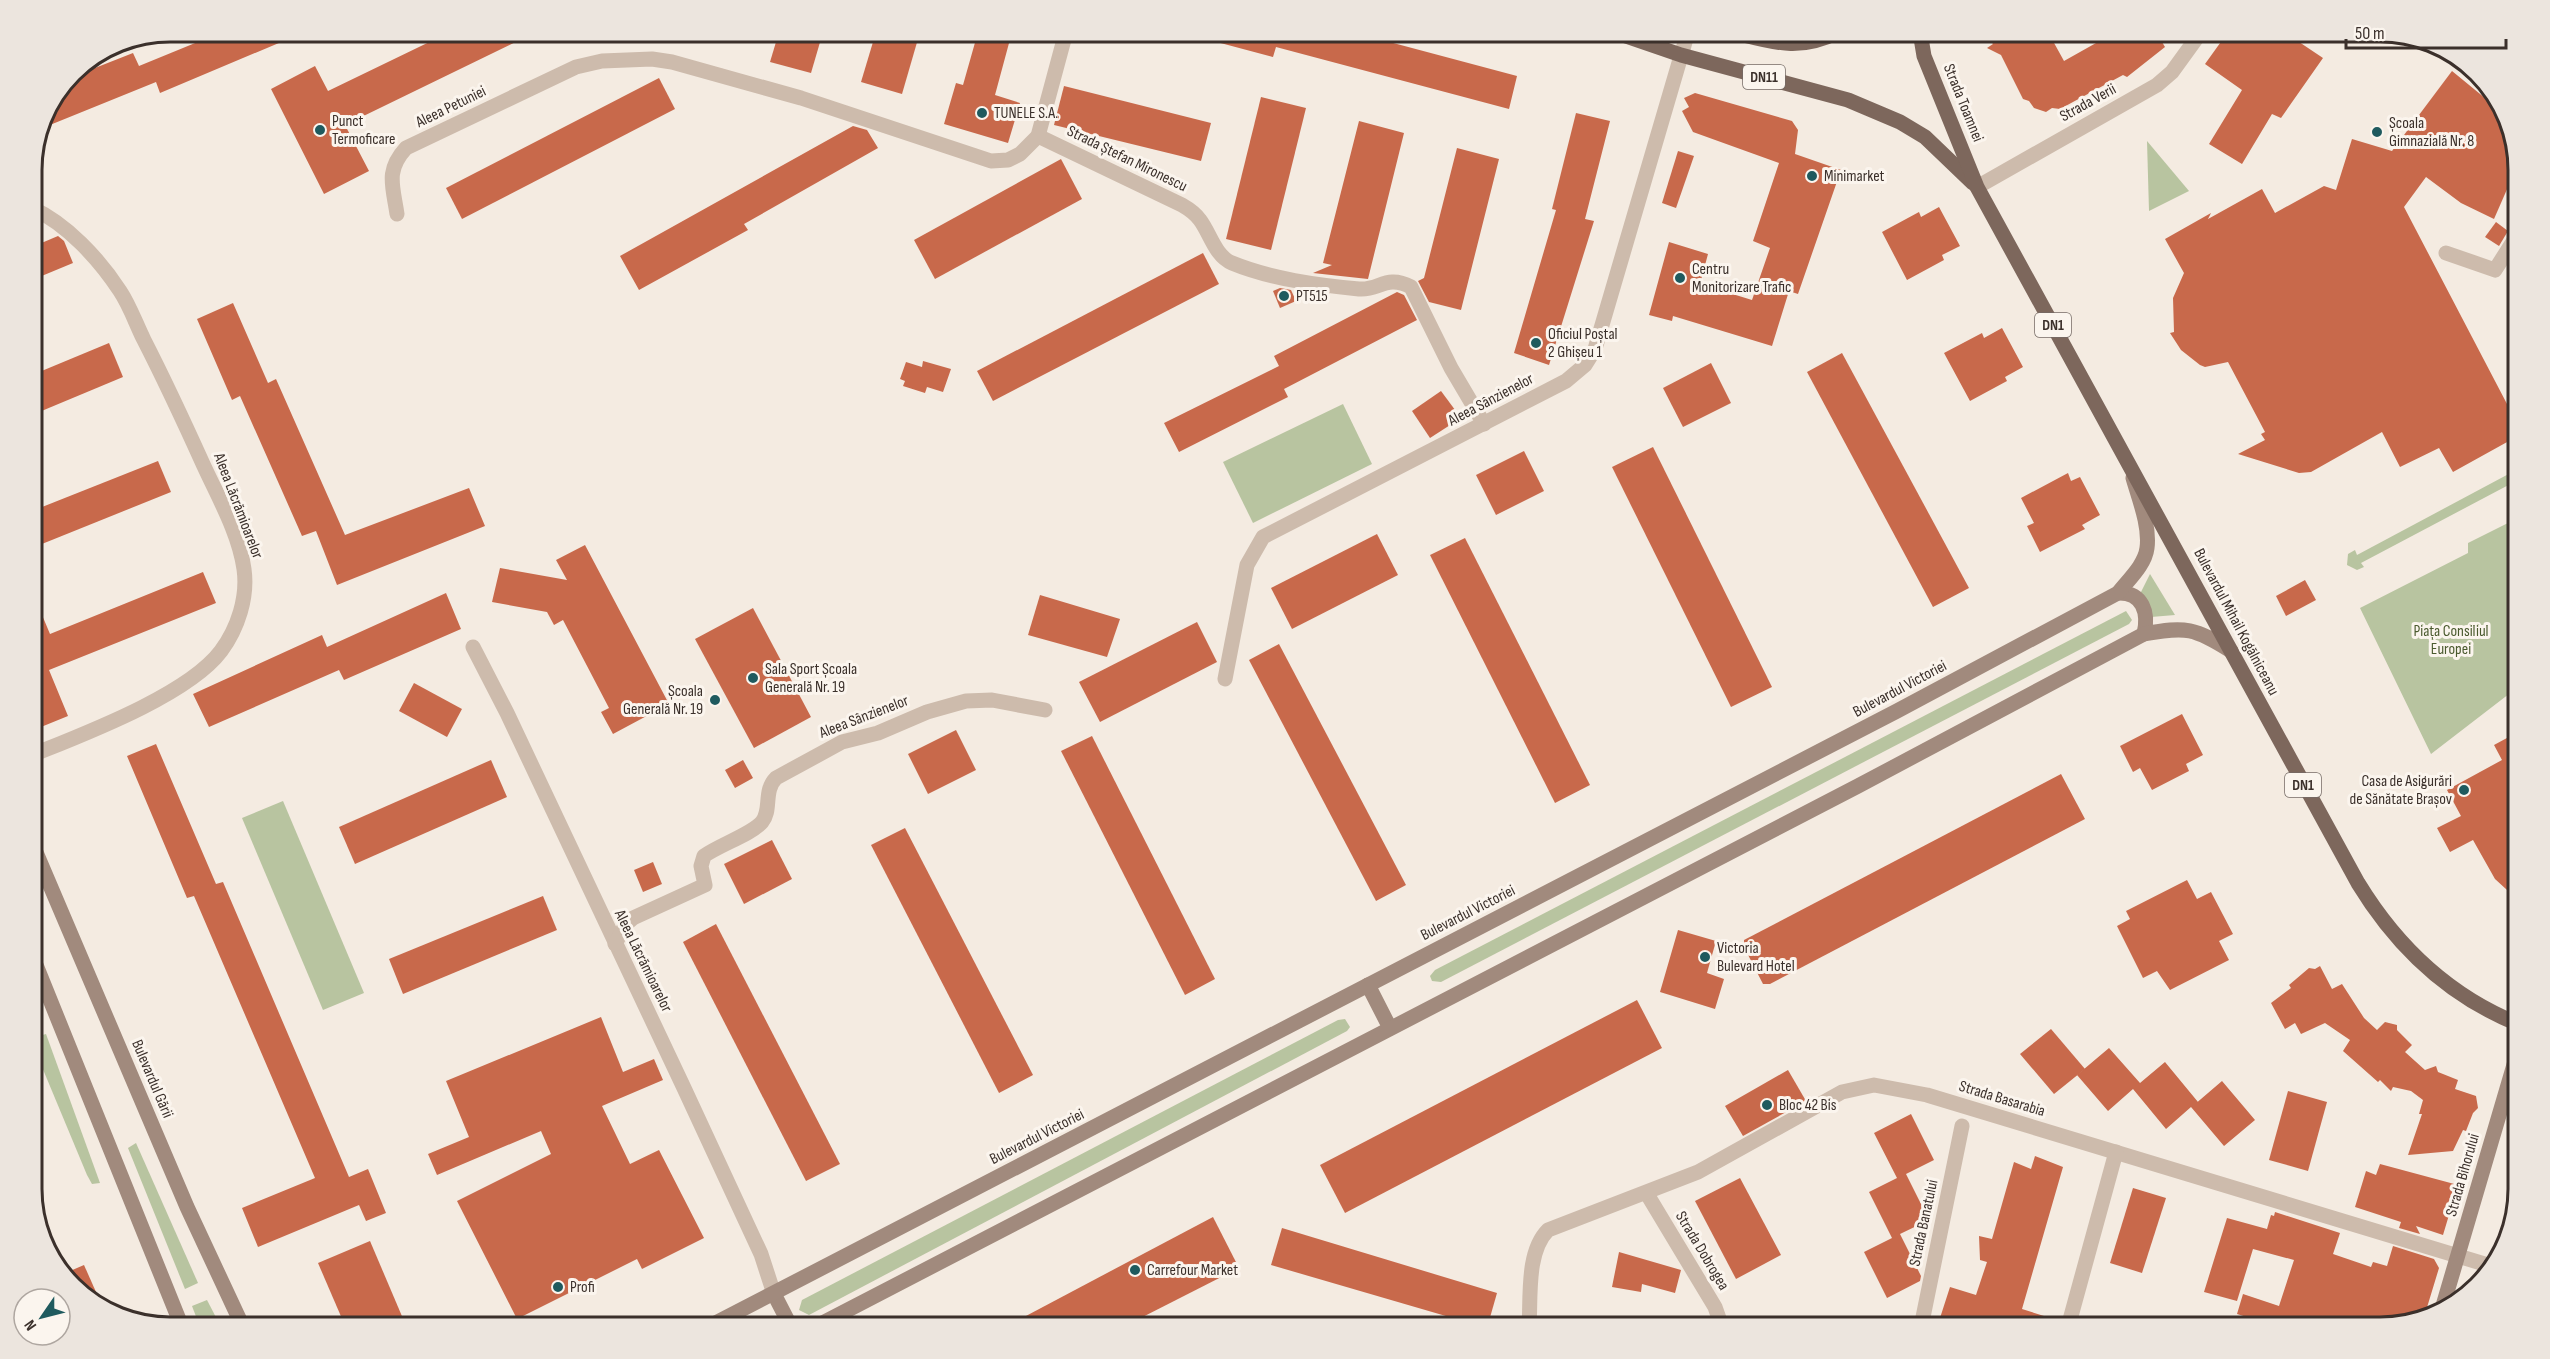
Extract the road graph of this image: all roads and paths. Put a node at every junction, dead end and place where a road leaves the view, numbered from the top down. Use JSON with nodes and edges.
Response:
{"nodes":[{"id":1,"x":1063,"y":42,"type":"edge"},
{"id":2,"x":1643,"y":42,"type":"edge"},
{"id":3,"x":1685,"y":42,"type":"edge"},
{"id":4,"x":1783,"y":42,"type":"edge"},
{"id":5,"x":1810,"y":42,"type":"edge"},
{"id":6,"x":1922,"y":42,"type":"edge"},
{"id":7,"x":2194,"y":42,"type":"edge"},
{"id":8,"x":1681,"y":55,"type":"junction"},
{"id":9,"x":1038,"y":136,"type":"junction"},
{"id":10,"x":1977,"y":187,"type":"junction"},
{"id":11,"x":42,"y":213,"type":"edge"},
{"id":12,"x":397,"y":214,"type":"dead end"},
{"id":13,"x":2508,"y":250,"type":"edge"},
{"id":14,"x":2446,"y":253,"type":"dead end"},
{"id":15,"x":1484,"y":424,"type":"junction"},
{"id":16,"x":2129,"y":463,"type":"junction"},
{"id":17,"x":2118,"y":592,"type":"junction"},
{"id":18,"x":2144,"y":634,"type":"junction"},
{"id":19,"x":472,"y":647,"type":"dead end"},
{"id":20,"x":2231,"y":651,"type":"junction"},
{"id":21,"x":1225,"y":679,"type":"dead end"},
{"id":22,"x":1045,"y":710,"type":"dead end"},
{"id":23,"x":42,"y":751,"type":"edge"},
{"id":24,"x":42,"y":866,"type":"edge"},
{"id":25,"x":615,"y":944,"type":"junction"},
{"id":26,"x":42,"y":981,"type":"edge"},
{"id":27,"x":1368,"y":986,"type":"junction"},
{"id":28,"x":2508,"y":1020,"type":"edge"},
{"id":29,"x":1390,"y":1028,"type":"junction"},
{"id":30,"x":2508,"y":1085,"type":"edge"},
{"id":31,"x":1962,"y":1126,"type":"dead end"},
{"id":32,"x":2116,"y":1152,"type":"junction"},
{"id":33,"x":1647,"y":1194,"type":"junction"},
{"id":34,"x":2458,"y":1257,"type":"junction"},
{"id":35,"x":2484,"y":1264,"type":"edge"},
{"id":36,"x":774,"y":1294,"type":"junction"},
{"id":37,"x":2445,"y":1299,"type":"edge"},
{"id":38,"x":178,"y":1317,"type":"edge"},
{"id":39,"x":238,"y":1317,"type":"edge"},
{"id":40,"x":729,"y":1317,"type":"edge"},
{"id":41,"x":786,"y":1317,"type":"edge"},
{"id":42,"x":836,"y":1317,"type":"edge"},
{"id":43,"x":1530,"y":1317,"type":"edge"},
{"id":44,"x":1718,"y":1317,"type":"edge"},
{"id":45,"x":1923,"y":1317,"type":"edge"},
{"id":46,"x":2071,"y":1317,"type":"edge"}],
"edges":[{"from":1,"to":9,"type":"street"},
{"from":2,"to":8,"type":"main road","number":"DN11"},
{"from":3,"to":8,"type":"street","name":"Aleea Sânzienelor"},
{"from":4,"to":5,"type":"main road","number":"DN11"},
{"from":6,"to":10,"type":"main road","name":"Strada Toamnei","number":"DN1"},
{"from":7,"to":10,"type":"street","name":"Strada Verii"},
{"from":8,"to":10,"type":"main road","number":"DN11"},
{"from":8,"to":15,"type":"street","name":"Aleea Sânzienelor"},
{"from":9,"to":12,"type":"street","name":"Aleea Petuniei"},
{"from":9,"to":15,"type":"street","name":"Strada Ștefan Mironescu"},
{"from":10,"to":16,"type":"main road","name":"Bulevardul Mihail Kogălniceanu","number":"DN1"},
{"from":11,"to":23,"type":"street","name":"Aleea Lăcrămioarelor"},
{"from":13,"to":14,"type":"street"},
{"from":15,"to":21,"type":"street","name":"Aleea Sânzienelor"},
{"from":16,"to":17,"type":"main road","name":"Bulevardul Victoriei"},
{"from":16,"to":20,"type":"main road","name":"Bulevardul Mihail Kogălniceanu","number":"DN1"},
{"from":17,"to":18,"type":"main road"},
{"from":17,"to":27,"type":"main road","name":"Bulevardul Victoriei"},
{"from":18,"to":20,"type":"main road"},
{"from":18,"to":29,"type":"main road"},
{"from":19,"to":25,"type":"street","name":"Aleea Lăcrămioarelor"},
{"from":20,"to":28,"type":"main road","name":"Bulevardul Mihail Kogălniceanu","number":"DN1"},
{"from":22,"to":25,"type":"street","name":"Aleea Sânzienelor"},
{"from":24,"to":39,"type":"main road","name":"Bulevardul Gării"},
{"from":25,"to":36,"type":"street","name":"Aleea Lăcrămioarelor"},
{"from":26,"to":38,"type":"main road"},
{"from":27,"to":29,"type":"main road"},
{"from":27,"to":36,"type":"main road","name":"Bulevardul Victoriei"},
{"from":29,"to":42,"type":"main road"},
{"from":30,"to":34,"type":"main road","name":"Strada Bihorului"},
{"from":31,"to":45,"type":"street","name":"Strada Banatului"},
{"from":32,"to":33,"type":"street","name":"Strada Basarabia"},
{"from":32,"to":34,"type":"street","name":"Strada Basarabia"},
{"from":32,"to":46,"type":"street"},
{"from":33,"to":43,"type":"street","name":"Strada Basarabia"},
{"from":33,"to":44,"type":"street","name":"Strada Dobrogea"},
{"from":34,"to":35,"type":"street","name":"Strada Basarabia"},
{"from":34,"to":37,"type":"main road","name":"Strada Bihorului"},
{"from":36,"to":40,"type":"main road","name":"Bulevardul Victoriei"},
{"from":36,"to":41,"type":"main road"}]}
